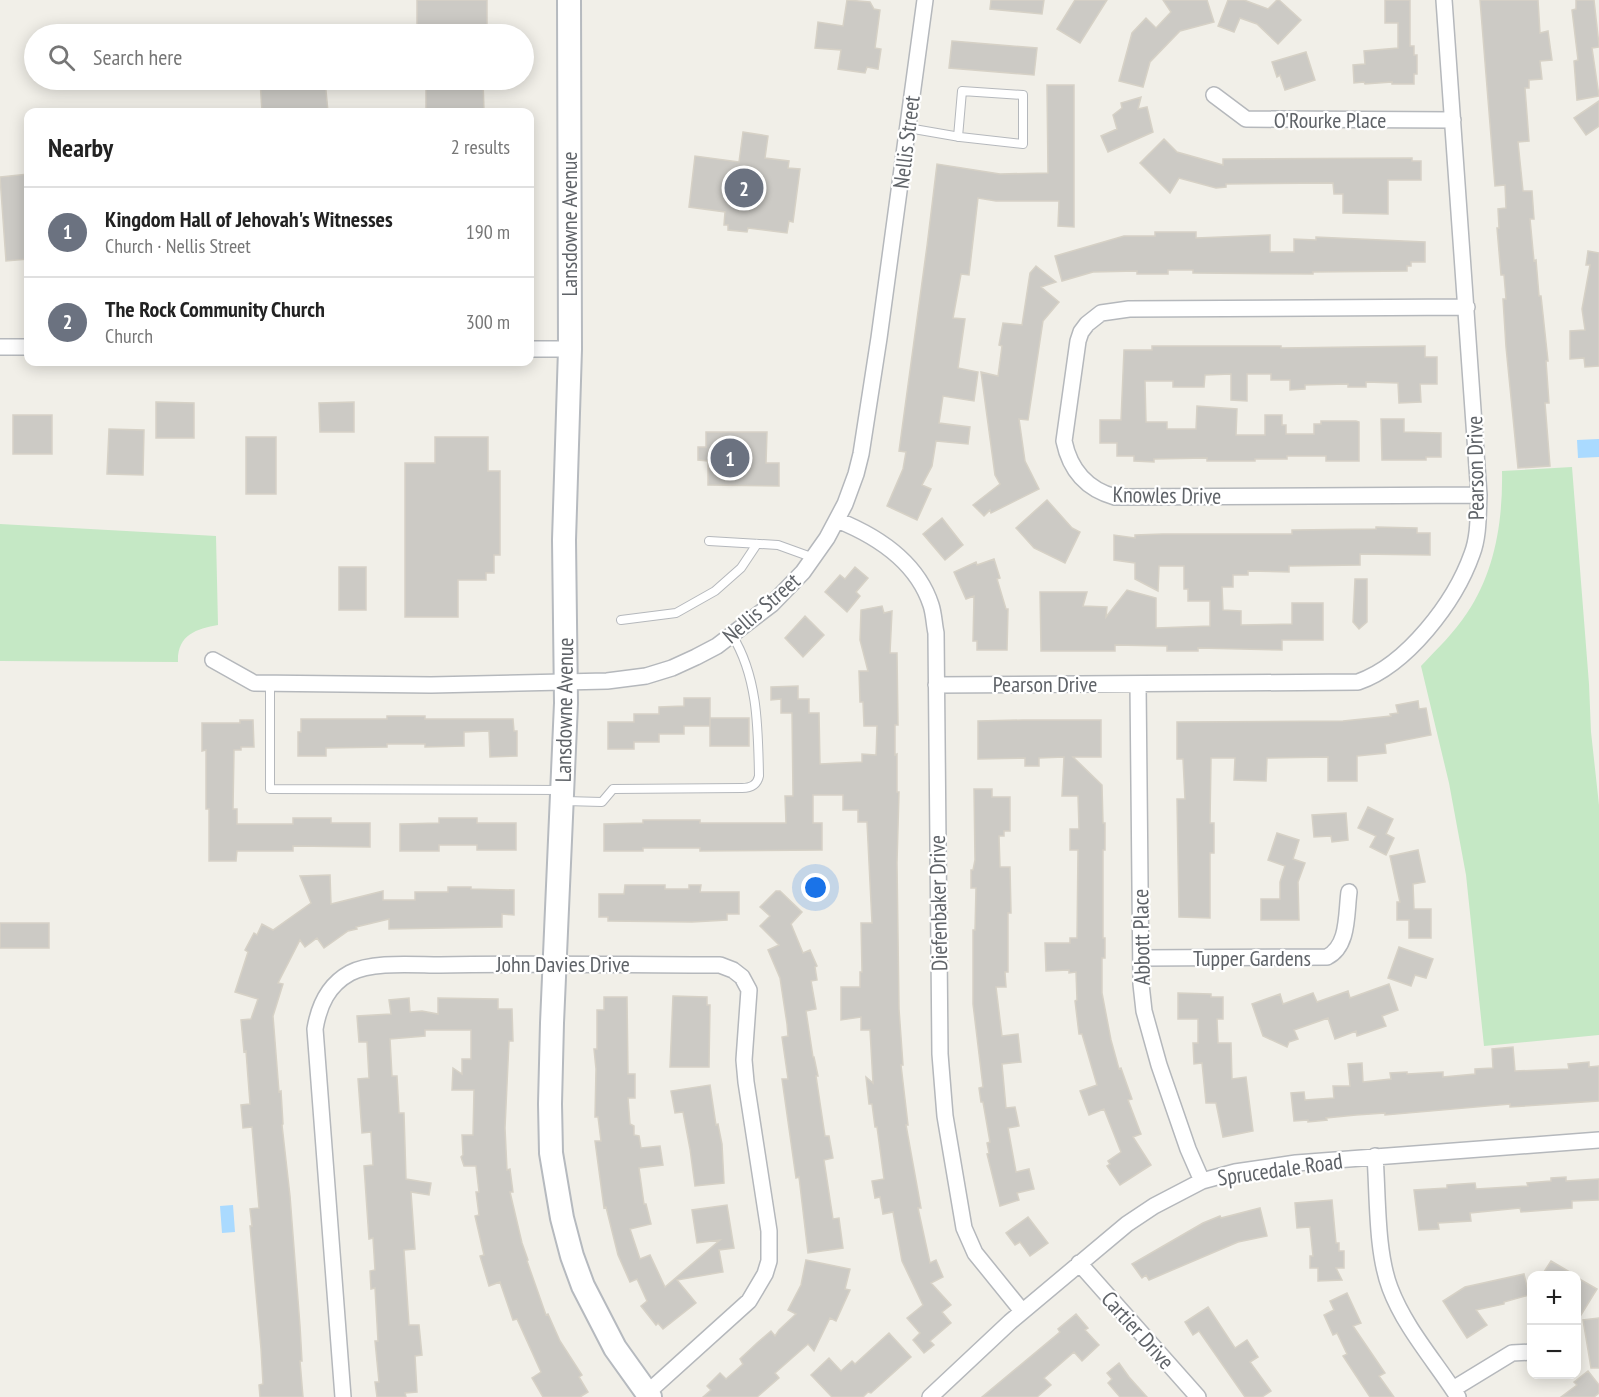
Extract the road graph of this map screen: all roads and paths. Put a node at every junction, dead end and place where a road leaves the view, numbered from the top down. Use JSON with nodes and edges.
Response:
{"nodes":[{"id":1,"x":568,"y":0,"type":"edge"},
{"id":2,"x":925,"y":0,"type":"edge"},
{"id":3,"x":1444,"y":0,"type":"edge"},
{"id":4,"x":1214,"y":95,"type":"dead end"},
{"id":5,"x":1454,"y":120,"type":"junction"},
{"id":6,"x":908,"y":128,"type":"junction"},
{"id":7,"x":958,"y":137,"type":"junction"},
{"id":8,"x":1467,"y":307,"type":"junction"},
{"id":9,"x":0,"y":347,"type":"edge"},
{"id":10,"x":24,"y":347,"type":"edge"},
{"id":11,"x":534,"y":349,"type":"edge"},
{"id":12,"x":570,"y":349,"type":"junction"},
{"id":13,"x":1479,"y":495,"type":"junction"},
{"id":14,"x":837,"y":520,"type":"junction"},
{"id":15,"x":709,"y":541,"type":"dead end"},
{"id":16,"x":757,"y":544,"type":"junction"},
{"id":17,"x":814,"y":558,"type":"junction"},
{"id":18,"x":621,"y":620,"type":"dead end"},
{"id":19,"x":732,"y":635,"type":"junction"},
{"id":20,"x":213,"y":660,"type":"dead end"},
{"id":21,"x":565,"y":681,"type":"junction"},
{"id":22,"x":270,"y":684,"type":"junction"},
{"id":23,"x":1138,"y":684,"type":"junction"},
{"id":24,"x":936,"y":685,"type":"junction"},
{"id":25,"x":563,"y":795,"type":"junction"},
{"id":26,"x":1349,"y":892,"type":"dead end"},
{"id":27,"x":1141,"y":958,"type":"junction"},
{"id":28,"x":556,"y":964,"type":"junction"},
{"id":29,"x":1599,"y":1140,"type":"edge"},
{"id":30,"x":1375,"y":1156,"type":"junction"},
{"id":31,"x":1202,"y":1181,"type":"junction"},
{"id":32,"x":1079,"y":1263,"type":"junction"},
{"id":33,"x":1022,"y":1311,"type":"junction"},
{"id":34,"x":1527,"y":1352,"type":"edge"},
{"id":35,"x":1455,"y":1393,"type":"edge"},
{"id":36,"x":649,"y":1395,"type":"edge"},
{"id":37,"x":342,"y":1397,"type":"edge"},
{"id":38,"x":930,"y":1397,"type":"edge"},
{"id":39,"x":1198,"y":1397,"type":"edge"}],
"edges":[{"from":1,"to":12,"type":"main road","name":"Lansdowne Avenue"},
{"from":2,"to":6,"type":"street","name":"Nellis Street"},
{"from":3,"to":5,"type":"street","name":"Pearson Drive"},
{"from":4,"to":5,"type":"street","name":"O'Rourke Place"},
{"from":5,"to":8,"type":"street","name":"Pearson Drive"},
{"from":6,"to":7,"type":"lane"},
{"from":6,"to":14,"type":"street","name":"Nellis Street"},
{"from":7,"to":7,"type":"lane"},
{"from":8,"to":13,"type":"street","name":"Pearson Drive"},
{"from":8,"to":13,"type":"street","name":"Knowles Drive"},
{"from":9,"to":10,"type":"street"},
{"from":11,"to":12,"type":"street"},
{"from":12,"to":21,"type":"main road","name":"Lansdowne Avenue"},
{"from":13,"to":23,"type":"street","name":"Pearson Drive"},
{"from":14,"to":17,"type":"street","name":"Nellis Street"},
{"from":14,"to":24,"type":"street","name":"Diefenbaker Drive"},
{"from":15,"to":16,"type":"lane"},
{"from":16,"to":17,"type":"lane"},
{"from":16,"to":18,"type":"lane"},
{"from":17,"to":19,"type":"street","name":"Nellis Street"},
{"from":19,"to":21,"type":"street","name":"Nellis Street"},
{"from":19,"to":25,"type":"lane"},
{"from":20,"to":22,"type":"street","name":"Nellis Street"},
{"from":21,"to":22,"type":"street","name":"Nellis Street"},
{"from":21,"to":25,"type":"main road","name":"Lansdowne Avenue"},
{"from":22,"to":25,"type":"lane"},
{"from":23,"to":24,"type":"street","name":"Pearson Drive"},
{"from":23,"to":27,"type":"street","name":"Abbott Place"},
{"from":24,"to":33,"type":"street","name":"Diefenbaker Drive"},
{"from":25,"to":28,"type":"main road","name":"Lansdowne Avenue"},
{"from":26,"to":27,"type":"street","name":"Tupper Gardens"},
{"from":27,"to":31,"type":"street","name":"Abbott Place"},
{"from":28,"to":36,"type":"main road","name":"Lansdowne Avenue"},
{"from":28,"to":36,"type":"street","name":"John Davies Drive"},
{"from":28,"to":37,"type":"street","name":"John Davies Drive"},
{"from":29,"to":30,"type":"street","name":"Sprucedale Road"},
{"from":30,"to":31,"type":"street","name":"Sprucedale Road"},
{"from":30,"to":35,"type":"street"},
{"from":31,"to":32,"type":"street","name":"Sprucedale Road"},
{"from":32,"to":33,"type":"street","name":"Sprucedale Road"},
{"from":32,"to":39,"type":"street","name":"Cartier Drive"},
{"from":33,"to":38,"type":"street","name":"Sprucedale Road"},
{"from":34,"to":35,"type":"street"}]}
